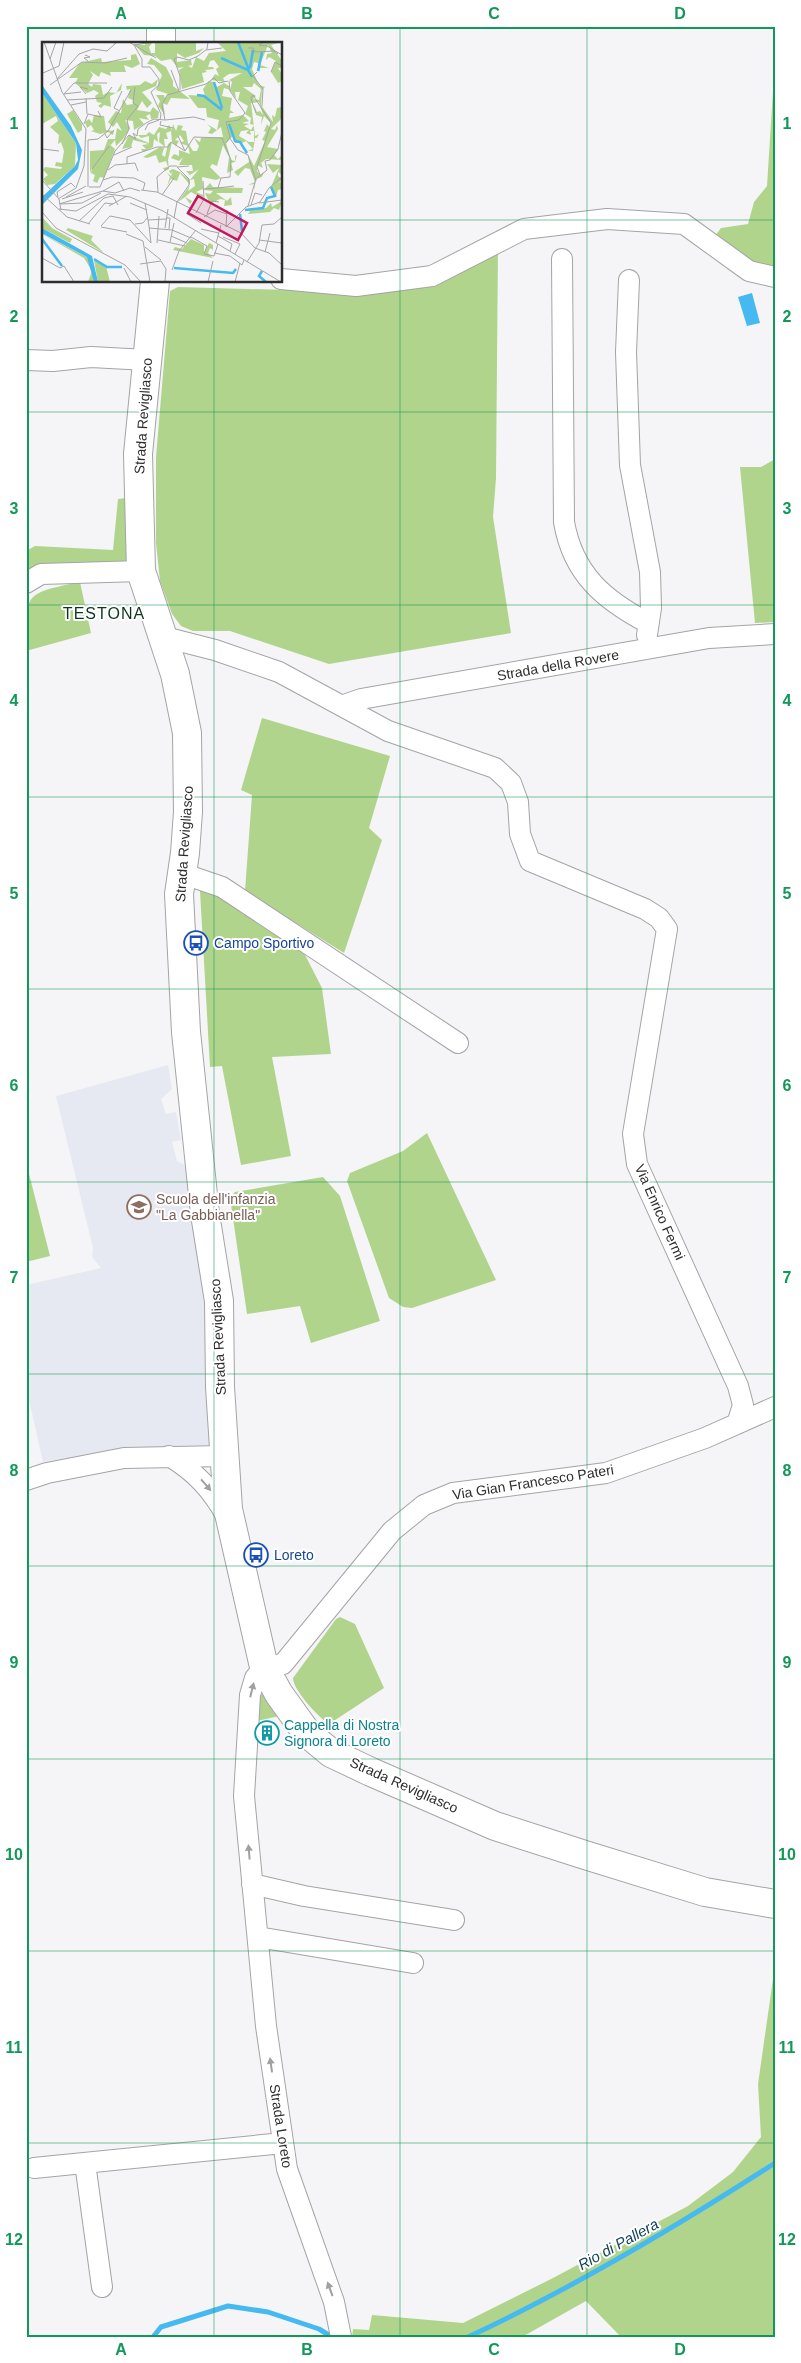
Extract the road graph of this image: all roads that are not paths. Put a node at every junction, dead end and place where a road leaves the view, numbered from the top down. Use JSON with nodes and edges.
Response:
{"nodes":[{"id":1,"x":161,"y":26,"type":"edge"},
{"id":2,"x":161,"y":42,"type":"edge"},
{"id":3,"x":562,"y":259,"type":"dead end"},
{"id":4,"x":775,"y":277,"type":"edge"},
{"id":5,"x":282,"y":279,"type":"edge"},
{"id":6,"x":629,"y":280,"type":"dead end"},
{"id":7,"x":155,"y":282,"type":"edge"},
{"id":8,"x":26,"y":360,"type":"edge"},
{"id":9,"x":147,"y":360,"type":"junction"},
{"id":10,"x":141,"y":571,"type":"junction"},
{"id":11,"x":26,"y":583,"type":"edge"},
{"id":12,"x":775,"y":634,"type":"edge"},
{"id":13,"x":164,"y":637,"type":"junction"},
{"id":14,"x":344,"y":705,"type":"junction"},
{"id":15,"x":181,"y":873,"type":"junction"},
{"id":16,"x":458,"y":1042,"type":"dead end"},
{"id":17,"x":775,"y":1407,"type":"edge"},
{"id":18,"x":736,"y":1424,"type":"junction"},
{"id":19,"x":169,"y":1456,"type":"junction"},
{"id":20,"x":224,"y":1456,"type":"junction"},
{"id":21,"x":26,"y":1480,"type":"edge"},
{"id":22,"x":232,"y":1525,"type":"junction"},
{"id":23,"x":264,"y":1667,"type":"junction"},
{"id":24,"x":252,"y":1884,"type":"junction"},
{"id":25,"x":775,"y":1904,"type":"edge"},
{"id":26,"x":454,"y":1920,"type":"dead end"},
{"id":27,"x":258,"y":1937,"type":"junction"},
{"id":28,"x":413,"y":1962,"type":"dead end"},
{"id":29,"x":283,"y":2143,"type":"junction"},
{"id":30,"x":85,"y":2163,"type":"junction"},
{"id":31,"x":34,"y":2168,"type":"dead end"},
{"id":32,"x":102,"y":2287,"type":"dead end"},
{"id":33,"x":341,"y":2337,"type":"edge"}],
"edges":[{"from":1,"to":2,"type":"street"},
{"from":3,"to":6,"type":"street"},
{"from":4,"to":5,"type":"street"},
{"from":7,"to":9,"type":"street","name":"Strada Revigliasco"},
{"from":8,"to":9,"type":"street"},
{"from":9,"to":10,"type":"street","name":"Strada Revigliasco"},
{"from":10,"to":11,"type":"street"},
{"from":10,"to":13,"type":"street","name":"Strada Revigliasco"},
{"from":12,"to":14,"type":"street","name":"Strada della Rovere"},
{"from":13,"to":14,"type":"street"},
{"from":13,"to":15,"type":"street","name":"Strada Revigliasco"},
{"from":14,"to":18,"type":"street","name":"Via Enrico Fermi"},
{"from":15,"to":16,"type":"street"},
{"from":15,"to":20,"type":"street","name":"Strada Revigliasco"},
{"from":17,"to":18,"type":"street","name":"Via Gian Francesco Pateri"},
{"from":18,"to":23,"type":"street","name":"Via Gian Francesco Pateri"},
{"from":19,"to":20,"type":"street"},
{"from":19,"to":21,"type":"street"},
{"from":19,"to":22,"type":"street","one_way":true},
{"from":20,"to":22,"type":"street","name":"Strada Revigliasco"},
{"from":22,"to":23,"type":"street","name":"Strada Revigliasco"},
{"from":24,"to":23,"type":"street","name":"Strada Loreto","one_way":true},
{"from":23,"to":25,"type":"street","name":"Strada Revigliasco"},
{"from":24,"to":26,"type":"street"},
{"from":24,"to":27,"type":"street","name":"Strada Loreto"},
{"from":27,"to":28,"type":"street"},
{"from":29,"to":27,"type":"street","name":"Strada Loreto","one_way":true},
{"from":29,"to":30,"type":"street"},
{"from":33,"to":29,"type":"street","name":"Strada Loreto","one_way":true},
{"from":30,"to":31,"type":"street"},
{"from":30,"to":32,"type":"street"}]}
